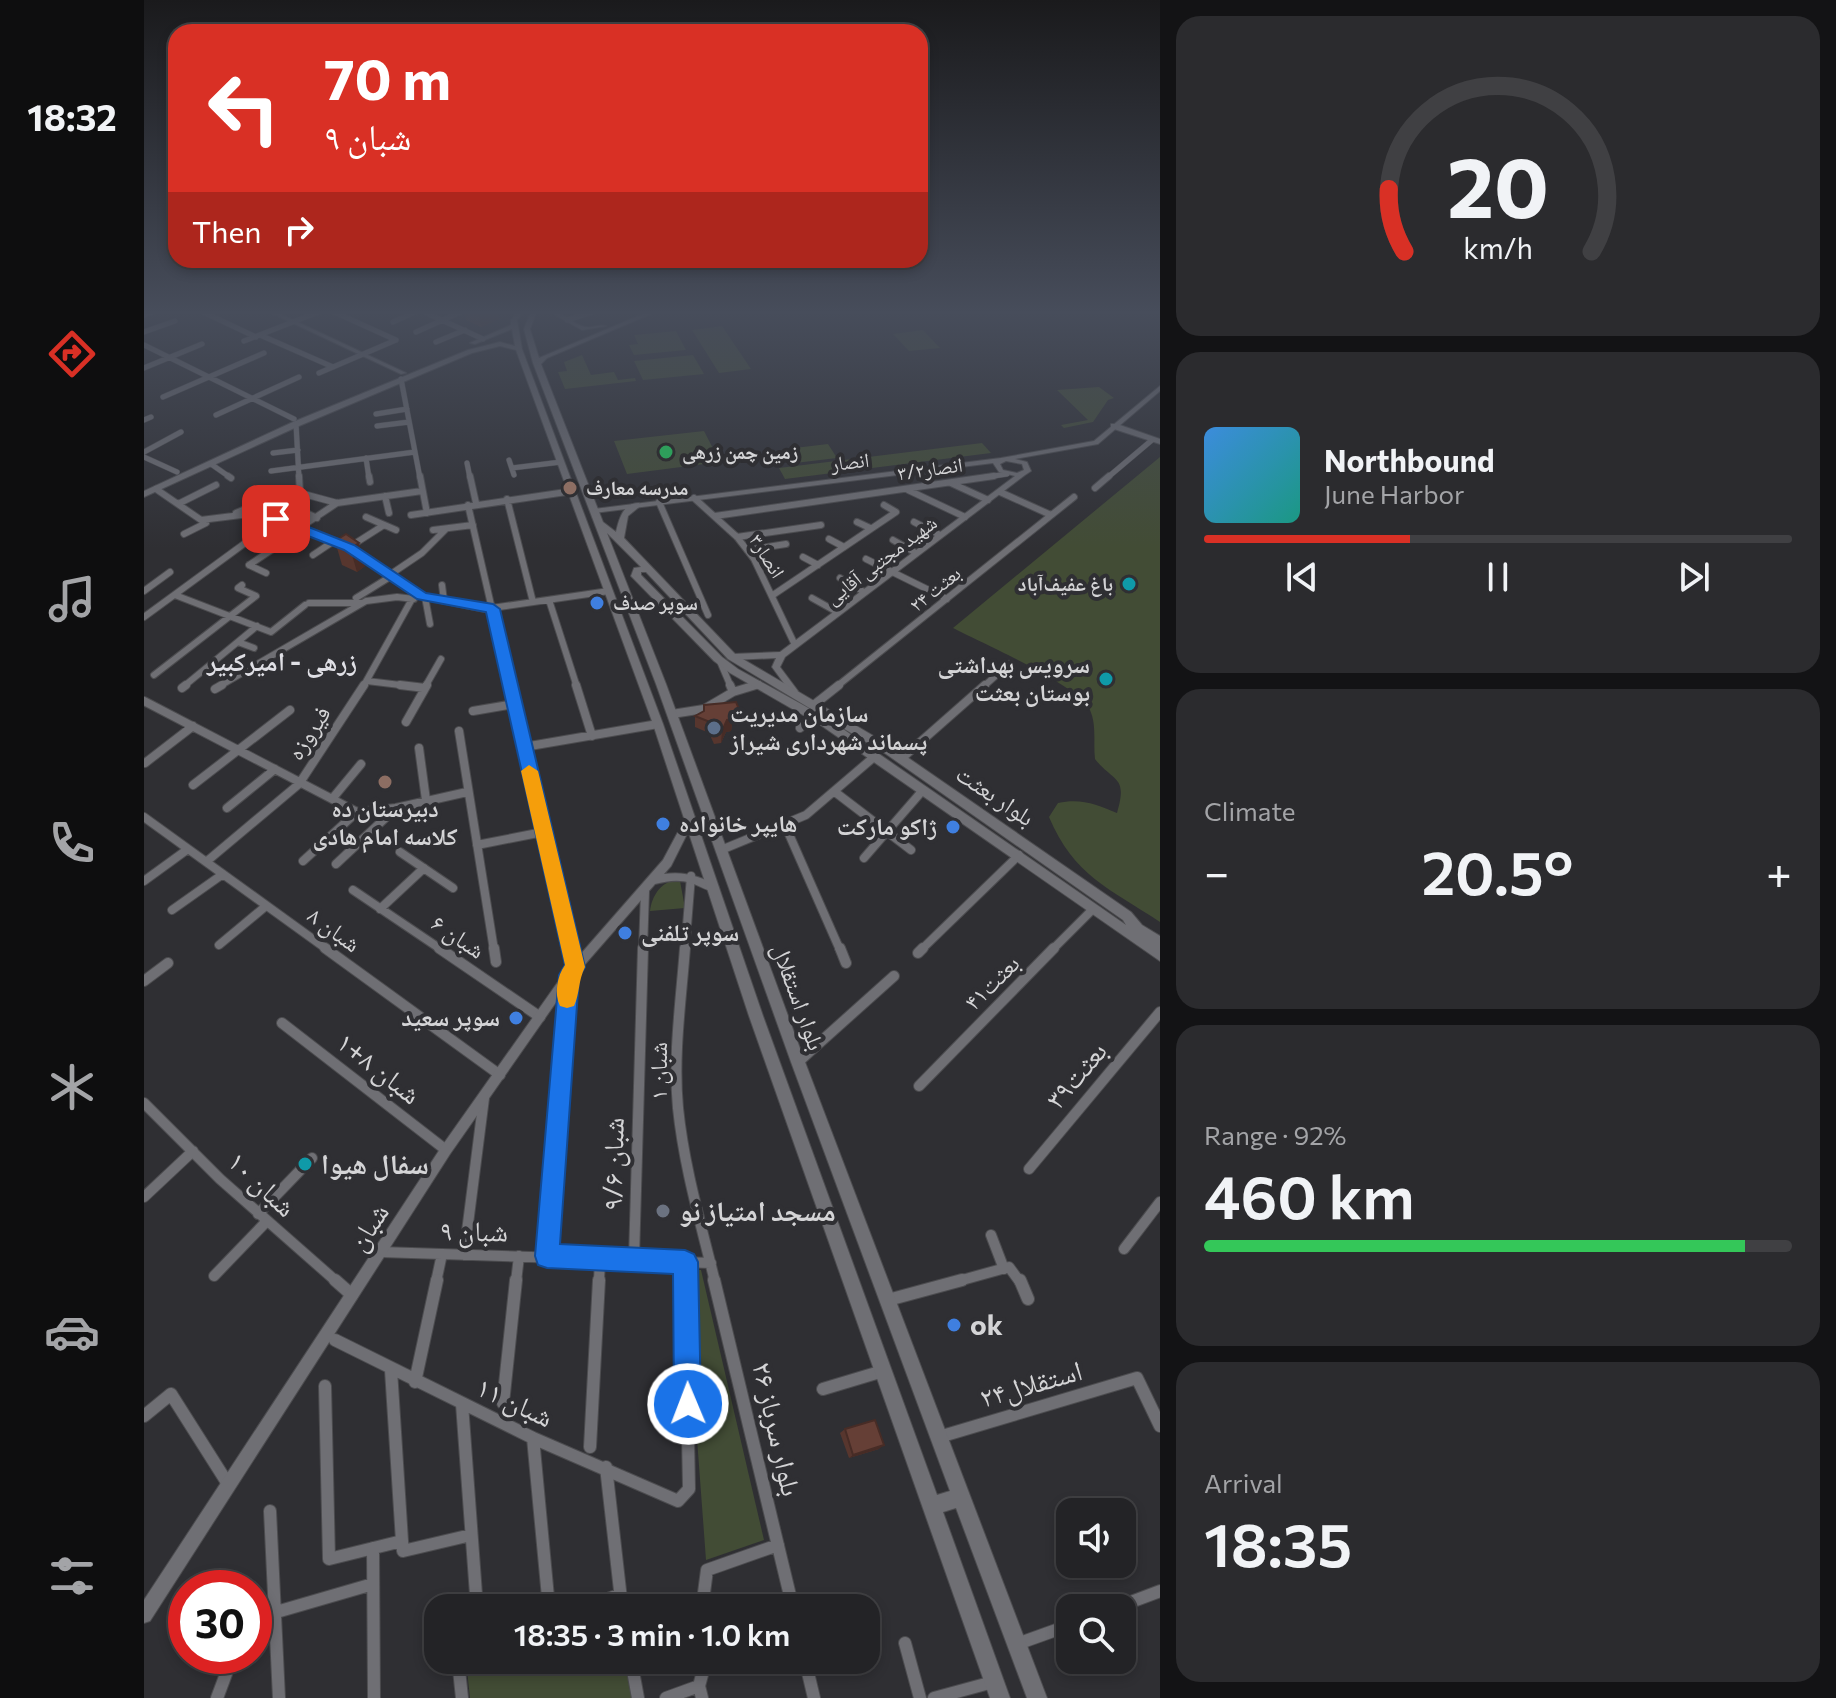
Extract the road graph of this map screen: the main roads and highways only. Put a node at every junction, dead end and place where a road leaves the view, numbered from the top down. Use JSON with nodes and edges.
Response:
{"nodes":[{"id":1,"x":368,"y":390,"type":"edge"},
{"id":2,"x":536,"y":390,"type":"edge"},
{"id":3,"x":545,"y":390,"type":"edge"},
{"id":4,"x":1117,"y":423,"type":"road end"},
{"id":5,"x":1157,"y":439,"type":"edge"},
{"id":6,"x":255,"y":440,"type":"junction"},
{"id":7,"x":562,"y":453,"type":"junction"},
{"id":8,"x":144,"y":486,"type":"edge"},
{"id":9,"x":144,"y":494,"type":"edge"},
{"id":10,"x":636,"y":505,"type":"road end"},
{"id":11,"x":597,"y":518,"type":"junction"},
{"id":12,"x":619,"y":538,"type":"junction"},
{"id":13,"x":647,"y":569,"type":"junction"},
{"id":14,"x":621,"y":579,"type":"junction"},
{"id":15,"x":607,"y":585,"type":"junction"},
{"id":16,"x":650,"y":590,"type":"junction"},
{"id":17,"x":628,"y":598,"type":"junction"},
{"id":18,"x":692,"y":768,"type":"junction"},
{"id":19,"x":674,"y":771,"type":"junction"},
{"id":20,"x":1160,"y":943,"type":"edge"},
{"id":21,"x":1160,"y":955,"type":"edge"},
{"id":22,"x":781,"y":1013,"type":"junction"},
{"id":23,"x":756,"y":1016,"type":"junction"},
{"id":24,"x":961,"y":1497,"type":"junction"},
{"id":25,"x":931,"y":1506,"type":"junction"},
{"id":26,"x":1000,"y":1698,"type":"edge"},
{"id":27,"x":1037,"y":1698,"type":"edge"}],
"edges":[{"from":1,"to":6,"type":"main road"},
{"from":2,"to":7,"type":"main road","name":"بلوار استقلال"},
{"from":3,"to":7,"type":"main road","name":"بلوار استقلال"},
{"from":4,"to":5,"type":"main road"},
{"from":6,"to":8,"type":"main road"},
{"from":6,"to":9,"type":"main road"},
{"from":7,"to":11,"type":"main road","name":"بلوار استقلال"},
{"from":7,"to":15,"type":"main road","name":"بلوار استقلال"},
{"from":10,"to":12,"type":"main road"},
{"from":11,"to":12,"type":"main road","name":"بلوار بعثت"},
{"from":11,"to":14,"type":"main road","name":"بلوار استقلال"},
{"from":12,"to":13,"type":"main road","name":"بلوار بعثت"},
{"from":13,"to":16,"type":"main road","name":"بلوار بعثت"},
{"from":13,"to":20,"type":"main road","name":"بلوار بعثت"},
{"from":14,"to":15,"type":"main road"},
{"from":14,"to":16,"type":"main road"},
{"from":14,"to":17,"type":"main road","name":"بلوار استقلال"},
{"from":15,"to":19,"type":"main road","name":"بلوار استقلال"},
{"from":16,"to":17,"type":"main road"},
{"from":16,"to":21,"type":"main road","name":"بلوار بعثت"},
{"from":17,"to":18,"type":"main road","name":"بلوار استقلال"},
{"from":18,"to":19,"type":"main road"},
{"from":18,"to":22,"type":"main road","name":"بلوار استقلال"},
{"from":19,"to":23,"type":"main road","name":"بلوار استقلال"},
{"from":22,"to":23,"type":"main road"},
{"from":22,"to":24,"type":"main road","name":"بلوار استقلال"},
{"from":23,"to":25,"type":"main road","name":"بلوار استقلال"},
{"from":24,"to":25,"type":"main road"},
{"from":24,"to":27,"type":"main road","name":"بلوار استقلال"},
{"from":25,"to":26,"type":"main road","name":"بلوار استقلال"}]}
